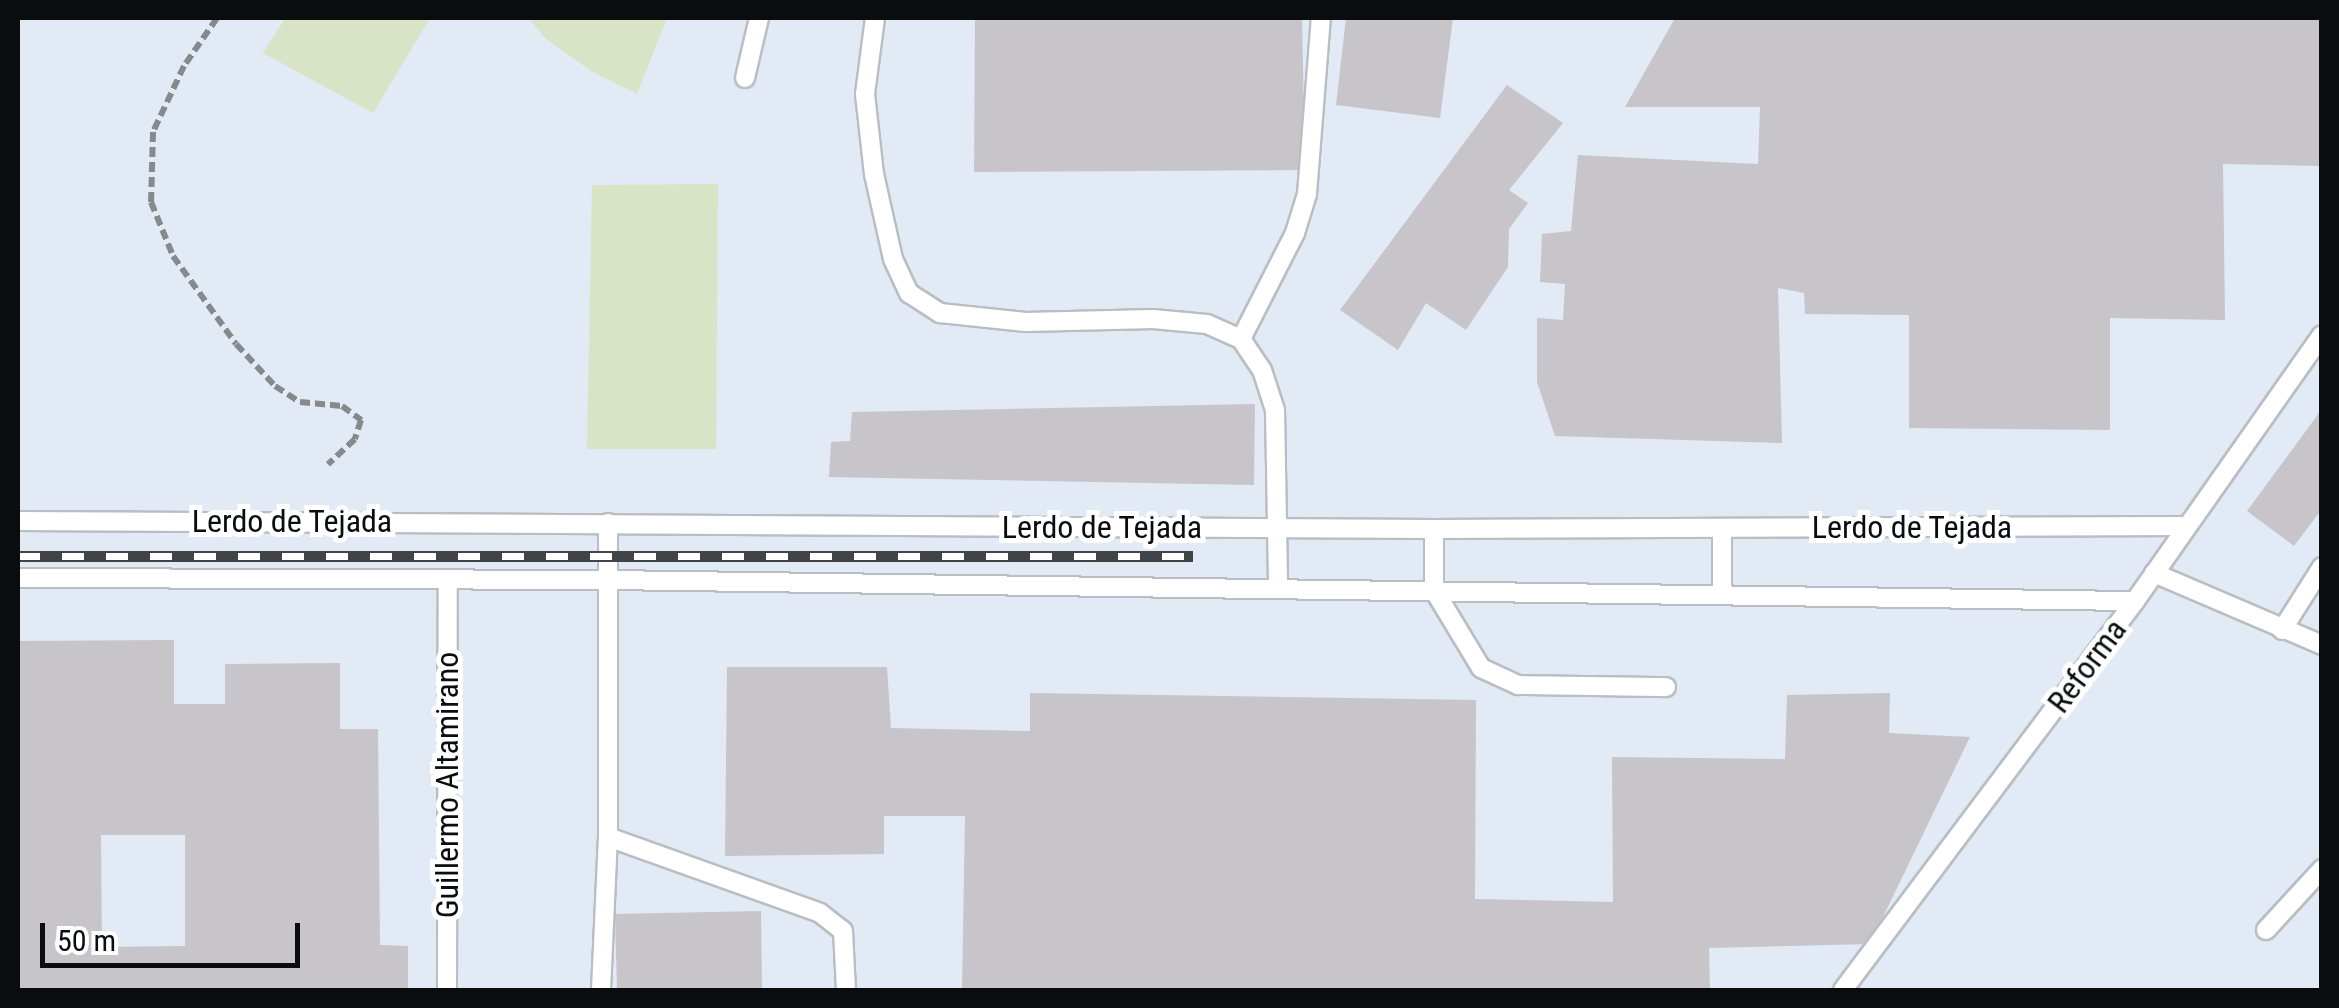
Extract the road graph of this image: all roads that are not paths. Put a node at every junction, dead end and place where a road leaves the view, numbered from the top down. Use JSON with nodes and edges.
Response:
{"nodes":[{"id":1,"x":759,"y":18,"type":"edge"},
{"id":2,"x":875,"y":18,"type":"edge"},
{"id":3,"x":1322,"y":18,"type":"edge"},
{"id":4,"x":745,"y":78,"type":"dead end"},
{"id":5,"x":2322,"y":334,"type":"edge"},
{"id":6,"x":1241,"y":339,"type":"junction"},
{"id":7,"x":18,"y":521,"type":"edge"},
{"id":8,"x":608,"y":523,"type":"junction"},
{"id":9,"x":2186,"y":526,"type":"junction"},
{"id":10,"x":1276,"y":528,"type":"junction"},
{"id":11,"x":1722,"y":528,"type":"junction"},
{"id":12,"x":1434,"y":529,"type":"junction"},
{"id":13,"x":2322,"y":567,"type":"edge"},
{"id":14,"x":2154,"y":573,"type":"junction"},
{"id":15,"x":18,"y":578,"type":"edge"},
{"id":16,"x":448,"y":579,"type":"junction"},
{"id":17,"x":608,"y":580,"type":"junction"},
{"id":18,"x":1278,"y":588,"type":"junction"},
{"id":19,"x":1434,"y":590,"type":"junction"},
{"id":20,"x":1722,"y":592,"type":"junction"},
{"id":21,"x":2136,"y":601,"type":"junction"},
{"id":22,"x":2282,"y":630,"type":"junction"},
{"id":23,"x":2322,"y":646,"type":"edge"},
{"id":24,"x":1666,"y":688,"type":"dead end"},
{"id":25,"x":608,"y":836,"type":"junction"},
{"id":26,"x":2322,"y":869,"type":"edge"},
{"id":27,"x":2266,"y":930,"type":"dead end"},
{"id":28,"x":448,"y":990,"type":"edge"},
{"id":29,"x":601,"y":990,"type":"edge"},
{"id":30,"x":846,"y":990,"type":"edge"},
{"id":31,"x":1844,"y":990,"type":"edge"}],
"edges":[{"from":1,"to":4,"type":"lane"},
{"from":2,"to":6,"type":"lane"},
{"from":3,"to":6,"type":"lane"},
{"from":5,"to":9,"type":"lane","name":"Reforma"},
{"from":6,"to":10,"type":"lane"},
{"from":7,"to":8,"type":"lane","name":"Lerdo de Tejada"},
{"from":8,"to":10,"type":"lane","name":"Lerdo de Tejada"},
{"from":8,"to":17,"type":"lane"},
{"from":9,"to":11,"type":"lane","name":"Lerdo de Tejada"},
{"from":9,"to":14,"type":"lane","name":"Reforma"},
{"from":10,"to":12,"type":"lane","name":"Lerdo de Tejada"},
{"from":10,"to":18,"type":"lane"},
{"from":11,"to":12,"type":"lane","name":"Lerdo de Tejada"},
{"from":11,"to":20,"type":"lane"},
{"from":12,"to":19,"type":"lane"},
{"from":13,"to":22,"type":"lane"},
{"from":14,"to":21,"type":"lane","name":"Reforma"},
{"from":14,"to":22,"type":"lane"},
{"from":15,"to":16,"type":"lane","name":"Lerdo de Tejada"},
{"from":16,"to":17,"type":"lane","name":"Lerdo de Tejada"},
{"from":16,"to":28,"type":"lane","name":"Guillermo Altamirano"},
{"from":17,"to":18,"type":"lane","name":"Lerdo de Tejada"},
{"from":17,"to":25,"type":"lane"},
{"from":18,"to":19,"type":"lane","name":"Lerdo de Tejada"},
{"from":19,"to":20,"type":"lane","name":"Lerdo de Tejada"},
{"from":19,"to":24,"type":"lane"},
{"from":20,"to":21,"type":"lane","name":"Lerdo de Tejada"},
{"from":21,"to":31,"type":"lane","name":"Reforma"},
{"from":22,"to":23,"type":"lane"},
{"from":25,"to":29,"type":"lane"},
{"from":25,"to":30,"type":"lane"},
{"from":26,"to":27,"type":"lane"}]}
